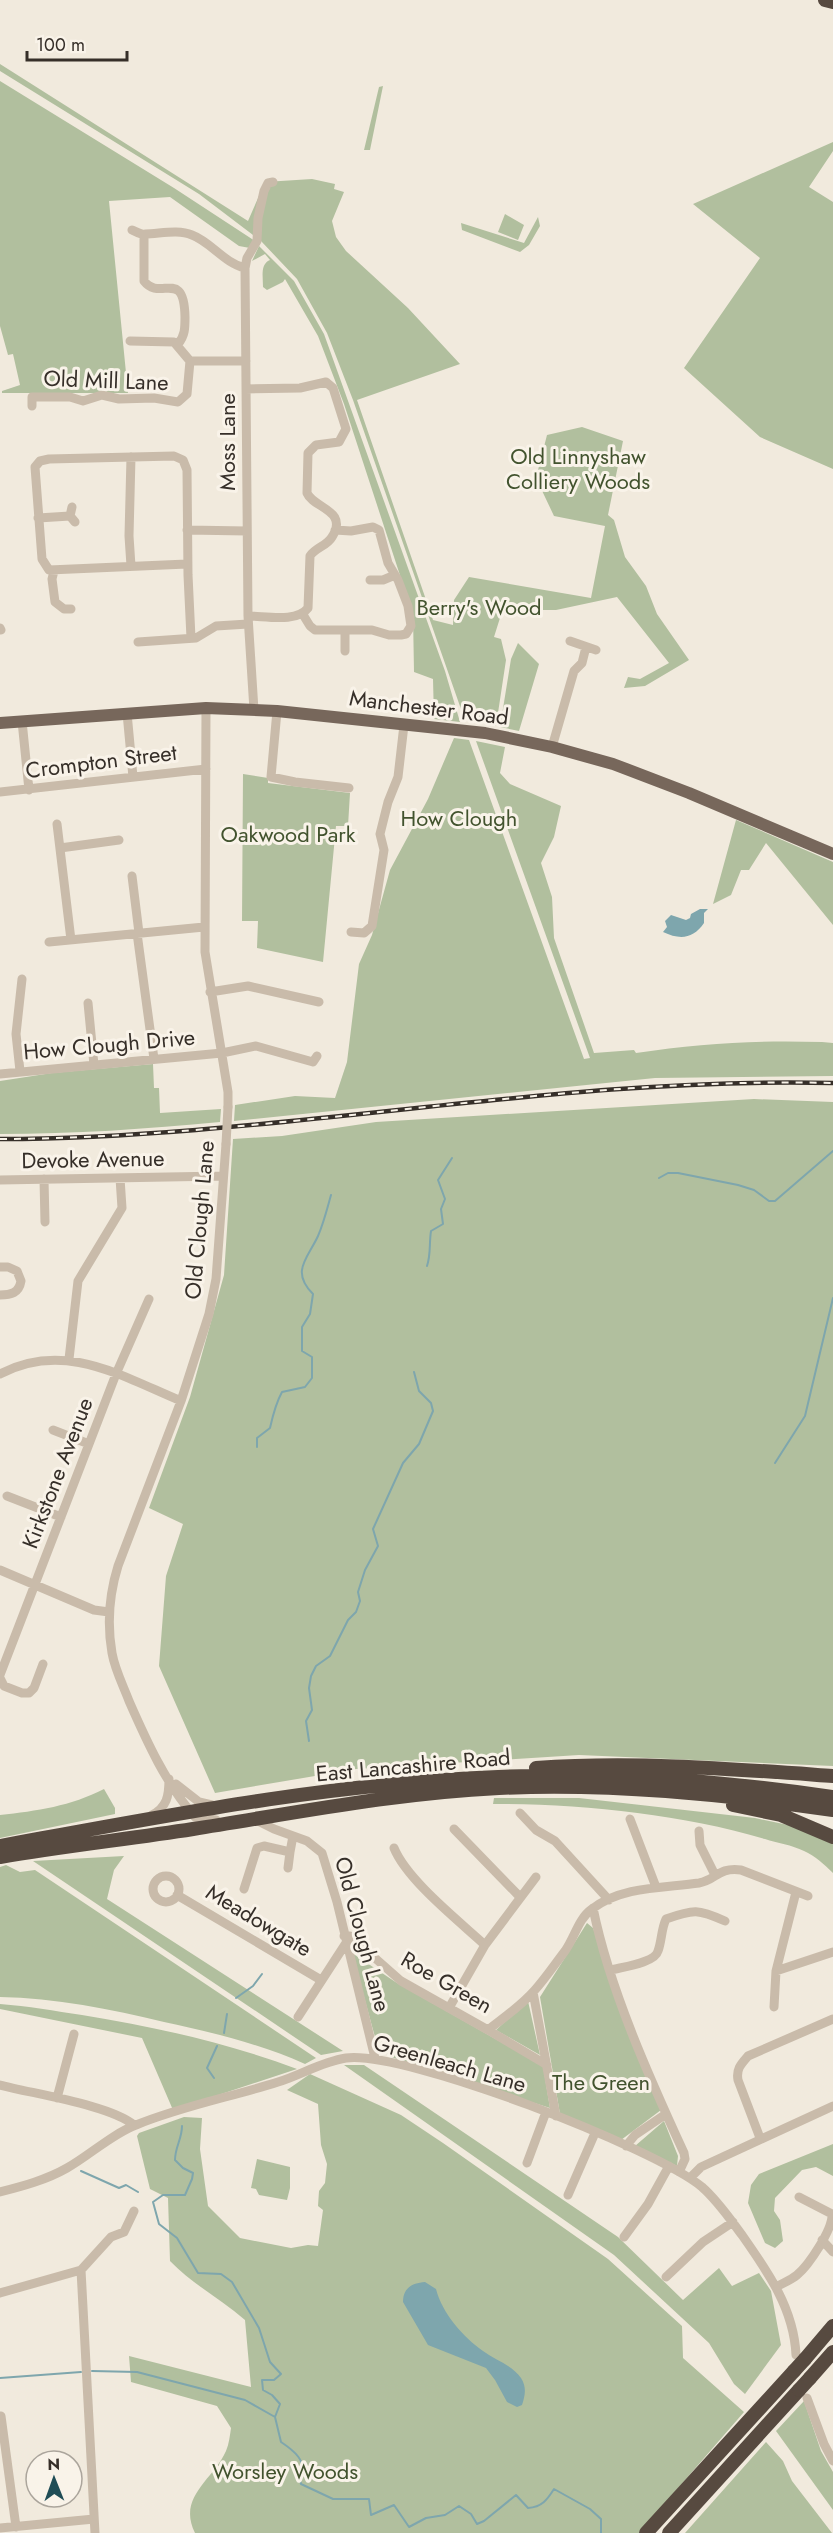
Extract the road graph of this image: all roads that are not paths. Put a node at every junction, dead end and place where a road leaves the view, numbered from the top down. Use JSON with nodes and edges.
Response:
{"nodes":[{"id":1,"x":825,"y":0,"type":"edge"},
{"id":2,"x":833,"y":2,"type":"edge"},
{"id":3,"x":273,"y":182,"type":"dead end"},
{"id":4,"x":132,"y":230,"type":"dead end"},
{"id":5,"x":144,"y":235,"type":"junction"},
{"id":6,"x":245,"y":268,"type":"junction"},
{"id":7,"x":135,"y":339,"type":"dead end"},
{"id":8,"x":178,"y":344,"type":"junction"},
{"id":9,"x":190,"y":361,"type":"junction"},
{"id":10,"x":246,"y":361,"type":"junction"},
{"id":11,"x":246,"y":389,"type":"junction"},
{"id":12,"x":32,"y":406,"type":"dead end"},
{"id":13,"x":131,"y":457,"type":"junction"},
{"id":14,"x":72,"y":515,"type":"dead end"},
{"id":15,"x":38,"y":518,"type":"junction"},
{"id":16,"x":187,"y":530,"type":"junction"},
{"id":17,"x":335,"y":530,"type":"junction"},
{"id":18,"x":247,"y":531,"type":"junction"},
{"id":19,"x":188,"y":564,"type":"junction"},
{"id":20,"x":131,"y":566,"type":"junction"},
{"id":21,"x":54,"y":571,"type":"junction"},
{"id":22,"x":395,"y":575,"type":"junction"},
{"id":23,"x":370,"y":580,"type":"dead end"},
{"id":24,"x":71,"y":609,"type":"dead end"},
{"id":25,"x":302,"y":613,"type":"junction"},
{"id":26,"x":248,"y":620,"type":"junction"},
{"id":27,"x":345,"y":630,"type":"junction"},
{"id":28,"x":191,"y":638,"type":"junction"},
{"id":29,"x":570,"y":641,"type":"dead end"},
{"id":30,"x":138,"y":642,"type":"dead end"},
{"id":31,"x":586,"y":647,"type":"junction"},
{"id":32,"x":596,"y":650,"type":"dead end"},
{"id":33,"x":345,"y":651,"type":"dead end"},
{"id":34,"x":206,"y":708,"type":"junction"},
{"id":35,"x":254,"y":710,"type":"junction"},
{"id":36,"x":277,"y":711,"type":"junction"},
{"id":37,"x":127,"y":713,"type":"junction"},
{"id":38,"x":22,"y":721,"type":"junction"},
{"id":39,"x":0,"y":723,"type":"edge"},
{"id":40,"x":404,"y":724,"type":"junction"},
{"id":41,"x":552,"y":747,"type":"junction"},
{"id":42,"x":206,"y":769,"type":"junction"},
{"id":43,"x":133,"y":777,"type":"junction"},
{"id":44,"x":349,"y":788,"type":"dead end"},
{"id":45,"x":29,"y":790,"type":"junction"},
{"id":46,"x":0,"y":792,"type":"edge"},
{"id":47,"x":57,"y":824,"type":"dead end"},
{"id":48,"x":119,"y":840,"type":"dead end"},
{"id":49,"x":60,"y":848,"type":"junction"},
{"id":50,"x":833,"y":854,"type":"edge"},
{"id":51,"x":132,"y":876,"type":"dead end"},
{"id":52,"x":204,"y":927,"type":"junction"},
{"id":53,"x":138,"y":933,"type":"junction"},
{"id":54,"x":355,"y":936,"type":"dead end"},
{"id":55,"x":70,"y":940,"type":"junction"},
{"id":56,"x":49,"y":942,"type":"dead end"},
{"id":57,"x":22,"y":979,"type":"dead end"},
{"id":58,"x":210,"y":992,"type":"junction"},
{"id":59,"x":319,"y":1002,"type":"dead end"},
{"id":60,"x":88,"y":1004,"type":"dead end"},
{"id":61,"x":222,"y":1053,"type":"junction"},
{"id":62,"x":317,"y":1056,"type":"dead end"},
{"id":63,"x":154,"y":1059,"type":"junction"},
{"id":64,"x":94,"y":1065,"type":"junction"},
{"id":65,"x":20,"y":1071,"type":"junction"},
{"id":66,"x":0,"y":1074,"type":"edge"},
{"id":67,"x":223,"y":1176,"type":"junction"},
{"id":68,"x":120,"y":1178,"type":"junction"},
{"id":69,"x":44,"y":1179,"type":"junction"},
{"id":70,"x":0,"y":1180,"type":"edge"},
{"id":71,"x":45,"y":1222,"type":"dead end"},
{"id":72,"x":0,"y":1267,"type":"edge"},
{"id":73,"x":0,"y":1295,"type":"edge"},
{"id":74,"x":149,"y":1299,"type":"dead end"},
{"id":75,"x":69,"y":1359,"type":"junction"},
{"id":76,"x":0,"y":1374,"type":"edge"},
{"id":77,"x":116,"y":1374,"type":"junction"},
{"id":78,"x":181,"y":1401,"type":"junction"},
{"id":79,"x":53,"y":1430,"type":"dead end"},
{"id":80,"x":89,"y":1444,"type":"junction"},
{"id":81,"x":7,"y":1496,"type":"dead end"},
{"id":82,"x":61,"y":1516,"type":"junction"},
{"id":83,"x":0,"y":1570,"type":"edge"},
{"id":84,"x":33,"y":1586,"type":"junction"},
{"id":85,"x":109,"y":1612,"type":"junction"},
{"id":86,"x":52,"y":1674,"type":"dead end"},
{"id":87,"x":1,"y":1679,"type":"edge"},
{"id":88,"x":833,"y":1776,"type":"edge"},
{"id":89,"x":169,"y":1779,"type":"junction"},
{"id":90,"x":457,"y":1779,"type":"junction"},
{"id":91,"x":585,"y":1788,"type":"junction"},
{"id":92,"x":833,"y":1797,"type":"edge"},
{"id":93,"x":245,"y":1805,"type":"junction"},
{"id":94,"x":833,"y":1810,"type":"edge"},
{"id":95,"x":292,"y":1812,"type":"junction"},
{"id":96,"x":192,"y":1813,"type":"junction"},
{"id":97,"x":520,"y":1813,"type":"dead end"},
{"id":98,"x":254,"y":1819,"type":"junction"},
{"id":99,"x":630,"y":1819,"type":"dead end"},
{"id":100,"x":115,"y":1826,"type":"junction"},
{"id":101,"x":454,"y":1829,"type":"dead end"},
{"id":102,"x":699,"y":1831,"type":"dead end"},
{"id":103,"x":293,"y":1836,"type":"junction"},
{"id":104,"x":833,"y":1837,"type":"edge"},
{"id":105,"x":0,"y":1846,"type":"edge"},
{"id":106,"x":394,"y":1848,"type":"dead end"},
{"id":107,"x":290,"y":1852,"type":"junction"},
{"id":108,"x":0,"y":1857,"type":"edge"},
{"id":109,"x":288,"y":1868,"type":"dead end"},
{"id":110,"x":715,"y":1875,"type":"junction"},
{"id":111,"x":536,"y":1877,"type":"dead end"},
{"id":112,"x":656,"y":1887,"type":"junction"},
{"id":113,"x":244,"y":1889,"type":"dead end"},
{"id":114,"x":796,"y":1892,"type":"junction"},
{"id":115,"x":177,"y":1894,"type":"dead end"},
{"id":116,"x":808,"y":1896,"type":"dead end"},
{"id":117,"x":520,"y":1897,"type":"junction"},
{"id":118,"x":609,"y":1900,"type":"junction"},
{"id":119,"x":593,"y":1908,"type":"junction"},
{"id":120,"x":725,"y":1921,"type":"dead end"},
{"id":121,"x":345,"y":1940,"type":"junction"},
{"id":122,"x":485,"y":1945,"type":"junction"},
{"id":123,"x":833,"y":1952,"type":"edge"},
{"id":124,"x":611,"y":1970,"type":"junction"},
{"id":125,"x":776,"y":1971,"type":"junction"},
{"id":126,"x":321,"y":1980,"type":"junction"},
{"id":127,"x":533,"y":1992,"type":"junction"},
{"id":128,"x":774,"y":2007,"type":"dead end"},
{"id":129,"x":449,"y":2008,"type":"junction"},
{"id":130,"x":298,"y":2017,"type":"dead end"},
{"id":131,"x":833,"y":2019,"type":"edge"},
{"id":132,"x":488,"y":2030,"type":"junction"},
{"id":133,"x":74,"y":2034,"type":"dead end"},
{"id":134,"x":375,"y":2058,"type":"junction"},
{"id":135,"x":547,"y":2065,"type":"junction"},
{"id":136,"x":0,"y":2085,"type":"edge"},
{"id":137,"x":57,"y":2098,"type":"junction"},
{"id":138,"x":833,"y":2106,"type":"edge"},
{"id":139,"x":546,"y":2112,"type":"junction"},
{"id":140,"x":666,"y":2114,"type":"junction"},
{"id":141,"x":556,"y":2116,"type":"junction"},
{"id":142,"x":134,"y":2125,"type":"junction"},
{"id":143,"x":595,"y":2133,"type":"junction"},
{"id":144,"x":760,"y":2138,"type":"junction"},
{"id":145,"x":626,"y":2146,"type":"junction"},
{"id":146,"x":526,"y":2163,"type":"dead end"},
{"id":147,"x":669,"y":2166,"type":"junction"},
{"id":148,"x":679,"y":2172,"type":"junction"},
{"id":149,"x":690,"y":2178,"type":"junction"},
{"id":150,"x":0,"y":2192,"type":"edge"},
{"id":151,"x":568,"y":2195,"type":"dead end"},
{"id":152,"x":799,"y":2196,"type":"dead end"},
{"id":153,"x":134,"y":2211,"type":"dead end"},
{"id":154,"x":732,"y":2222,"type":"junction"},
{"id":155,"x":624,"y":2237,"type":"dead end"},
{"id":156,"x":822,"y":2240,"type":"junction"},
{"id":157,"x":833,"y":2252,"type":"edge"},
{"id":158,"x":81,"y":2270,"type":"junction"},
{"id":159,"x":666,"y":2277,"type":"dead end"},
{"id":160,"x":776,"y":2287,"type":"junction"},
{"id":161,"x":0,"y":2293,"type":"edge"},
{"id":162,"x":833,"y":2326,"type":"edge"},
{"id":163,"x":833,"y":2352,"type":"edge"},
{"id":164,"x":801,"y":2357,"type":"junction"},
{"id":165,"x":803,"y":2394,"type":"junction"},
{"id":166,"x":1,"y":2416,"type":"edge"},
{"id":167,"x":833,"y":2461,"type":"edge"},
{"id":168,"x":94,"y":2519,"type":"junction"},
{"id":169,"x":0,"y":2528,"type":"edge"},
{"id":170,"x":20,"y":2529,"type":"edge"},
{"id":171,"x":95,"y":2533,"type":"edge"},
{"id":172,"x":646,"y":2533,"type":"edge"},
{"id":173,"x":669,"y":2533,"type":"edge"}],
"edges":[{"from":1,"to":2,"type":"highway"},
{"from":3,"to":6,"type":"street","name":"Moss Lane"},
{"from":4,"to":5,"type":"street"},
{"from":5,"to":6,"type":"street"},
{"from":5,"to":8,"type":"street"},
{"from":6,"to":10,"type":"street","name":"Moss Lane"},
{"from":7,"to":8,"type":"street"},
{"from":8,"to":9,"type":"street"},
{"from":9,"to":10,"type":"street"},
{"from":9,"to":12,"type":"street","name":"Old Mill Lane"},
{"from":10,"to":11,"type":"street","name":"Moss Lane"},
{"from":11,"to":17,"type":"street"},
{"from":11,"to":18,"type":"street","name":"Moss Lane"},
{"from":13,"to":15,"type":"street"},
{"from":13,"to":16,"type":"street"},
{"from":13,"to":20,"type":"street"},
{"from":14,"to":15,"type":"street"},
{"from":15,"to":21,"type":"street"},
{"from":16,"to":18,"type":"street"},
{"from":16,"to":19,"type":"street"},
{"from":17,"to":22,"type":"street"},
{"from":17,"to":25,"type":"street"},
{"from":18,"to":26,"type":"street","name":"Moss Lane"},
{"from":19,"to":20,"type":"street"},
{"from":19,"to":28,"type":"street"},
{"from":20,"to":21,"type":"street"},
{"from":21,"to":24,"type":"street"},
{"from":22,"to":23,"type":"street"},
{"from":22,"to":27,"type":"street"},
{"from":25,"to":26,"type":"street"},
{"from":25,"to":27,"type":"street"},
{"from":26,"to":28,"type":"street"},
{"from":26,"to":35,"type":"street","name":"Moss Lane"},
{"from":27,"to":33,"type":"street"},
{"from":28,"to":30,"type":"street"},
{"from":29,"to":31,"type":"street"},
{"from":31,"to":32,"type":"street"},
{"from":31,"to":41,"type":"street"},
{"from":34,"to":35,"type":"main road","name":"Manchester Road"},
{"from":34,"to":37,"type":"main road","name":"Manchester Road"},
{"from":34,"to":42,"type":"street","name":"Old Clough Lane"},
{"from":35,"to":36,"type":"main road","name":"Manchester Road"},
{"from":36,"to":40,"type":"main road","name":"Manchester Road"},
{"from":36,"to":44,"type":"street"},
{"from":37,"to":38,"type":"main road","name":"Manchester Road"},
{"from":37,"to":43,"type":"street"},
{"from":38,"to":39,"type":"main road","name":"Manchester Road"},
{"from":38,"to":45,"type":"street"},
{"from":40,"to":41,"type":"main road","name":"Manchester Road"},
{"from":40,"to":54,"type":"street"},
{"from":41,"to":50,"type":"main road","name":"Manchester Road"},
{"from":42,"to":43,"type":"street","name":"Crompton Street"},
{"from":42,"to":52,"type":"street","name":"Old Clough Lane"},
{"from":43,"to":45,"type":"street","name":"Crompton Street"},
{"from":45,"to":46,"type":"street","name":"Crompton Street"},
{"from":47,"to":49,"type":"street"},
{"from":48,"to":49,"type":"street"},
{"from":49,"to":55,"type":"street"},
{"from":51,"to":53,"type":"street"},
{"from":52,"to":53,"type":"street"},
{"from":52,"to":58,"type":"street","name":"Old Clough Lane"},
{"from":53,"to":55,"type":"street"},
{"from":53,"to":63,"type":"street"},
{"from":55,"to":56,"type":"street"},
{"from":57,"to":65,"type":"street"},
{"from":58,"to":59,"type":"street"},
{"from":58,"to":61,"type":"street","name":"Old Clough Lane"},
{"from":60,"to":64,"type":"street"},
{"from":61,"to":62,"type":"street","name":"How Clough Drive"},
{"from":61,"to":63,"type":"street","name":"How Clough Drive"},
{"from":61,"to":67,"type":"street","name":"Old Clough Lane","bridge":true},
{"from":63,"to":64,"type":"street","name":"How Clough Drive"},
{"from":64,"to":65,"type":"street","name":"How Clough Drive"},
{"from":65,"to":66,"type":"street","name":"How Clough Drive"},
{"from":67,"to":68,"type":"street","name":"Devoke Avenue"},
{"from":67,"to":78,"type":"street","name":"Old Clough Lane"},
{"from":68,"to":69,"type":"street","name":"Devoke Avenue"},
{"from":68,"to":75,"type":"street"},
{"from":69,"to":70,"type":"street","name":"Devoke Avenue"},
{"from":69,"to":71,"type":"street"},
{"from":72,"to":73,"type":"street"},
{"from":74,"to":77,"type":"street","name":"Kirkstone Avenue"},
{"from":75,"to":76,"type":"street"},
{"from":75,"to":77,"type":"street"},
{"from":77,"to":78,"type":"street"},
{"from":77,"to":80,"type":"street","name":"Kirkstone Avenue"},
{"from":78,"to":85,"type":"street","name":"Old Clough Lane"},
{"from":79,"to":80,"type":"street"},
{"from":80,"to":82,"type":"street","name":"Kirkstone Avenue"},
{"from":81,"to":82,"type":"street"},
{"from":82,"to":84,"type":"street","name":"Kirkstone Avenue"},
{"from":83,"to":84,"type":"street"},
{"from":84,"to":85,"type":"street"},
{"from":84,"to":87,"type":"street","name":"Kirkstone Avenue"},
{"from":85,"to":89,"type":"street","name":"Old Clough Lane"},
{"from":86,"to":87,"type":"street"},
{"from":88,"to":90,"type":"highway"},
{"from":89,"to":93,"type":"street","name":"Old Clough Lane"},
{"from":89,"to":96,"type":"street","name":"Old Clough Lane"},
{"from":89,"to":100,"type":"street"},
{"from":90,"to":92,"type":"highway","name":"East Lancashire Road"},
{"from":90,"to":93,"type":"highway","name":"East Lancashire Road"},
{"from":91,"to":94,"type":"highway","name":"East Lancashire Road"},
{"from":91,"to":95,"type":"highway","name":"East Lancashire Road"},
{"from":91,"to":104,"type":"highway"},
{"from":93,"to":96,"type":"highway","name":"East Lancashire Road"},
{"from":95,"to":98,"type":"highway","name":"East Lancashire Road"},
{"from":95,"to":103,"type":"street"},
{"from":96,"to":98,"type":"street","name":"Old Clough Lane"},
{"from":96,"to":100,"type":"highway","name":"East Lancashire Road"},
{"from":97,"to":118,"type":"street"},
{"from":98,"to":103,"type":"street","name":"Old Clough Lane"},
{"from":98,"to":108,"type":"highway","name":"East Lancashire Road"},
{"from":99,"to":112,"type":"street"},
{"from":100,"to":105,"type":"highway","name":"East Lancashire Road"},
{"from":101,"to":117,"type":"street"},
{"from":102,"to":110,"type":"street"},
{"from":103,"to":107,"type":"street"},
{"from":103,"to":121,"type":"street","name":"Old Clough Lane"},
{"from":106,"to":122,"type":"street"},
{"from":107,"to":109,"type":"street"},
{"from":107,"to":113,"type":"street"},
{"from":110,"to":112,"type":"street","name":"Roe Green"},
{"from":110,"to":114,"type":"street","name":"Roe Green"},
{"from":111,"to":117,"type":"street"},
{"from":112,"to":118,"type":"street","name":"Roe Green"},
{"from":114,"to":116,"type":"street","name":"Roe Green"},
{"from":114,"to":125,"type":"street"},
{"from":115,"to":126,"type":"street","name":"Meadowgate"},
{"from":117,"to":122,"type":"street"},
{"from":118,"to":119,"type":"street","name":"Roe Green"},
{"from":119,"to":124,"type":"street"},
{"from":119,"to":127,"type":"street","name":"Roe Green"},
{"from":120,"to":124,"type":"street"},
{"from":121,"to":126,"type":"street"},
{"from":121,"to":129,"type":"street","name":"Roe Green"},
{"from":121,"to":134,"type":"street","name":"Old Clough Lane"},
{"from":122,"to":129,"type":"street"},
{"from":123,"to":125,"type":"street"},
{"from":124,"to":140,"type":"street"},
{"from":125,"to":128,"type":"street"},
{"from":126,"to":130,"type":"street"},
{"from":127,"to":132,"type":"street","name":"Roe Green"},
{"from":127,"to":135,"type":"street"},
{"from":129,"to":132,"type":"street","name":"Roe Green"},
{"from":131,"to":144,"type":"street"},
{"from":132,"to":135,"type":"street"},
{"from":133,"to":137,"type":"street"},
{"from":134,"to":139,"type":"street","name":"Greenleach Lane"},
{"from":134,"to":142,"type":"street","name":"Greenleach Lane"},
{"from":135,"to":141,"type":"street"},
{"from":136,"to":137,"type":"street"},
{"from":137,"to":142,"type":"street"},
{"from":138,"to":144,"type":"street"},
{"from":139,"to":141,"type":"street","name":"Greenleach Lane"},
{"from":139,"to":146,"type":"street"},
{"from":140,"to":145,"type":"street"},
{"from":140,"to":148,"type":"street"},
{"from":141,"to":143,"type":"street","name":"Greenleach Lane"},
{"from":142,"to":150,"type":"street","name":"Greenleach Lane"},
{"from":143,"to":145,"type":"street","name":"Greenleach Lane"},
{"from":143,"to":151,"type":"street"},
{"from":144,"to":149,"type":"street"},
{"from":145,"to":147,"type":"street","name":"Greenleach Lane"},
{"from":147,"to":148,"type":"street","name":"Greenleach Lane"},
{"from":147,"to":155,"type":"street"},
{"from":148,"to":149,"type":"street","name":"Greenleach Lane"},
{"from":149,"to":154,"type":"street","name":"Greenleach Lane"},
{"from":152,"to":156,"type":"street"},
{"from":153,"to":158,"type":"street"},
{"from":154,"to":159,"type":"street"},
{"from":154,"to":160,"type":"street","name":"Greenleach Lane"},
{"from":156,"to":157,"type":"street"},
{"from":156,"to":160,"type":"street"},
{"from":158,"to":161,"type":"street"},
{"from":158,"to":168,"type":"street"},
{"from":160,"to":164,"type":"street","name":"Greenleach Lane"},
{"from":162,"to":164,"type":"highway"},
{"from":163,"to":165,"type":"highway","bridge":true},
{"from":164,"to":172,"type":"highway","bridge":true},
{"from":165,"to":167,"type":"street"},
{"from":165,"to":173,"type":"highway"},
{"from":166,"to":170,"type":"street"},
{"from":168,"to":170,"type":"street"},
{"from":168,"to":171,"type":"street"},
{"from":169,"to":170,"type":"street"}]}
